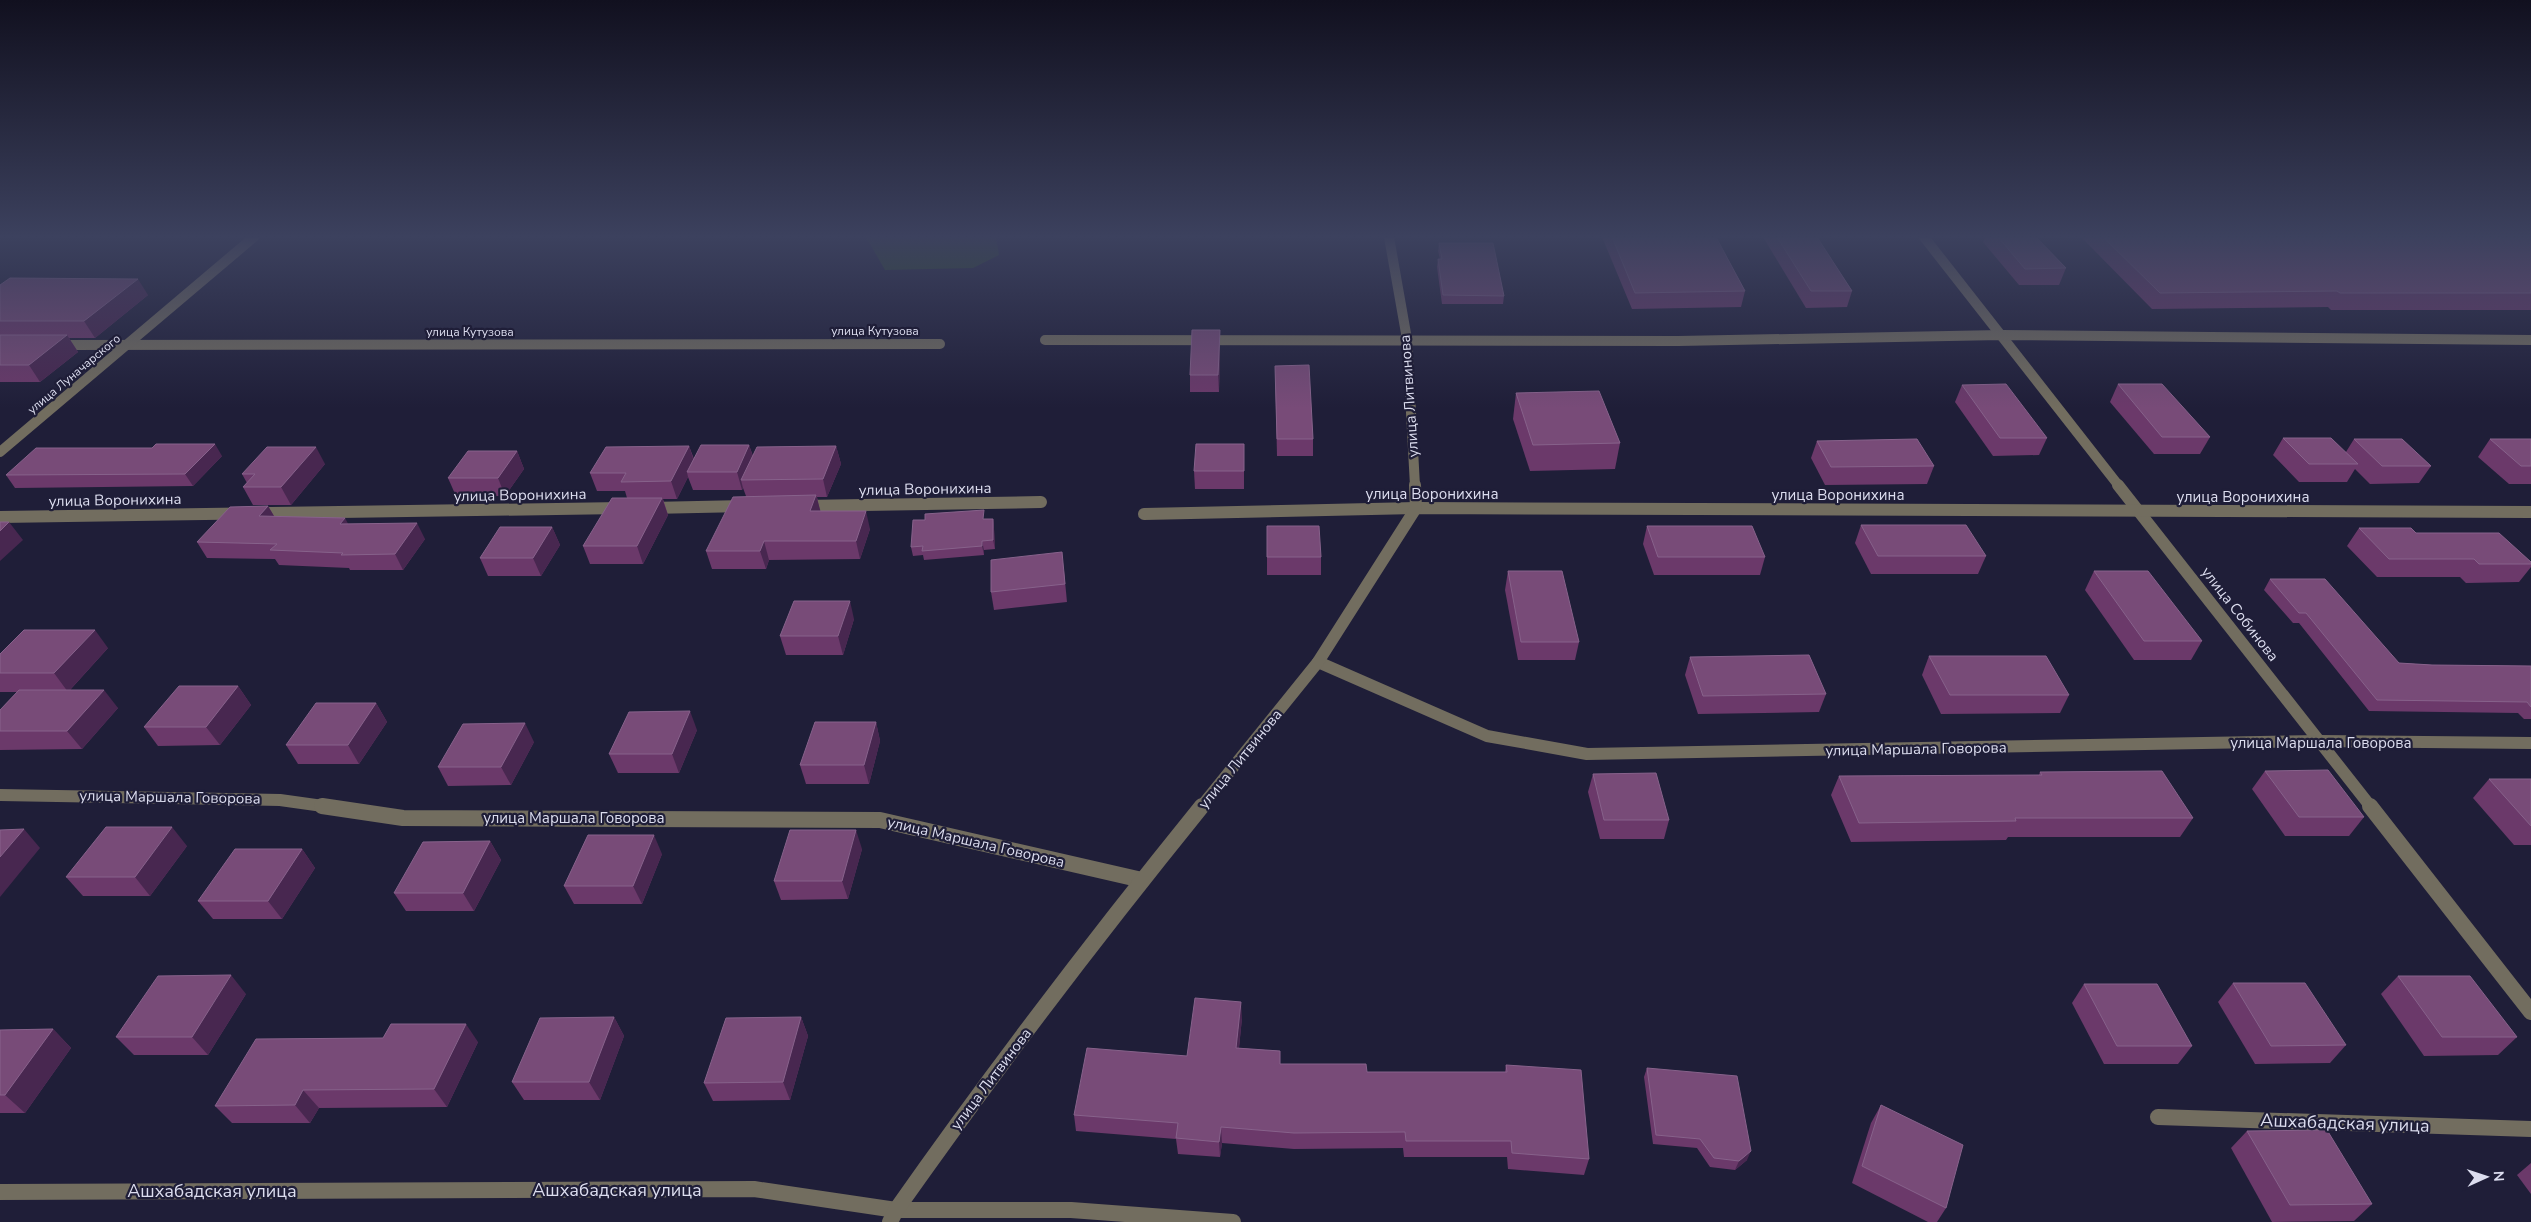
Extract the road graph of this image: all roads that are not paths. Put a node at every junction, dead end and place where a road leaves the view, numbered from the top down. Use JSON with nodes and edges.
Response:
{"nodes":[{"id":1,"x":187,"y":294,"type":"edge"},
{"id":2,"x":1399,"y":294,"type":"edge"},
{"id":3,"x":1969,"y":294,"type":"edge"},
{"id":4,"x":2001,"y":335,"type":"junction"},
{"id":5,"x":1407,"y":339,"type":"junction"},
{"id":6,"x":1045,"y":340,"type":"dead end"},
{"id":7,"x":2531,"y":340,"type":"edge"},
{"id":8,"x":940,"y":344,"type":"dead end"},
{"id":9,"x":49,"y":345,"type":"edge"},
{"id":10,"x":128,"y":345,"type":"junction"},
{"id":11,"x":0,"y":452,"type":"edge"},
{"id":12,"x":1041,"y":502,"type":"dead end"},
{"id":13,"x":753,"y":506,"type":"edge"},
{"id":14,"x":793,"y":506,"type":"edge"},
{"id":15,"x":1416,"y":508,"type":"junction"},
{"id":16,"x":2139,"y":511,"type":"junction"},
{"id":17,"x":2531,"y":512,"type":"edge"},
{"id":18,"x":1144,"y":514,"type":"dead end"},
{"id":19,"x":0,"y":517,"type":"edge"},
{"id":20,"x":1318,"y":662,"type":"junction"},
{"id":21,"x":2319,"y":741,"type":"junction"},
{"id":22,"x":2531,"y":743,"type":"edge"},
{"id":23,"x":0,"y":795,"type":"edge"},
{"id":24,"x":1142,"y":880,"type":"junction"},
{"id":25,"x":2531,"y":1012,"type":"edge"},
{"id":26,"x":2158,"y":1117,"type":"dead end"},
{"id":27,"x":2531,"y":1129,"type":"edge"},
{"id":28,"x":0,"y":1192,"type":"edge"},
{"id":29,"x":893,"y":1216,"type":"edge"},
{"id":30,"x":1233,"y":1222,"type":"edge"}],
"edges":[{"from":1,"to":10,"type":"street","name":"улица Луначарского"},
{"from":2,"to":5,"type":"street","name":"улица Литвинова"},
{"from":3,"to":4,"type":"street","name":"улица Собинова"},
{"from":4,"to":5,"type":"street"},
{"from":4,"to":7,"type":"street"},
{"from":4,"to":16,"type":"street","name":"улица Собинова"},
{"from":5,"to":6,"type":"street"},
{"from":5,"to":15,"type":"street","name":"улица Литвинова"},
{"from":8,"to":10,"type":"street","name":"улица Кутузова"},
{"from":9,"to":10,"type":"street","name":"улица Кутузова"},
{"from":10,"to":11,"type":"street","name":"улица Луначарского"},
{"from":12,"to":14,"type":"street","name":"улица Воронихина"},
{"from":13,"to":19,"type":"street","name":"улица Воронихина"},
{"from":15,"to":16,"type":"street","name":"улица Воронихина"},
{"from":15,"to":18,"type":"street","name":"улица Воронихина"},
{"from":15,"to":20,"type":"street","name":"улица Литвинова"},
{"from":16,"to":17,"type":"street","name":"улица Воронихина"},
{"from":16,"to":21,"type":"street","name":"улица Собинова"},
{"from":20,"to":21,"type":"street","name":"улица Маршала Говорова"},
{"from":20,"to":24,"type":"street","name":"улица Литвинова"},
{"from":21,"to":22,"type":"street","name":"улица Маршала Говорова"},
{"from":21,"to":25,"type":"street","name":"улица Собинова"},
{"from":23,"to":24,"type":"street","name":"улица Маршала Говорова"},
{"from":24,"to":29,"type":"street","name":"улица Литвинова"},
{"from":26,"to":27,"type":"street","name":"Ашхабадская улица"},
{"from":28,"to":29,"type":"street","name":"Ашхабадская улица"},
{"from":29,"to":30,"type":"street","name":"Ашхабадская улица"}]}
